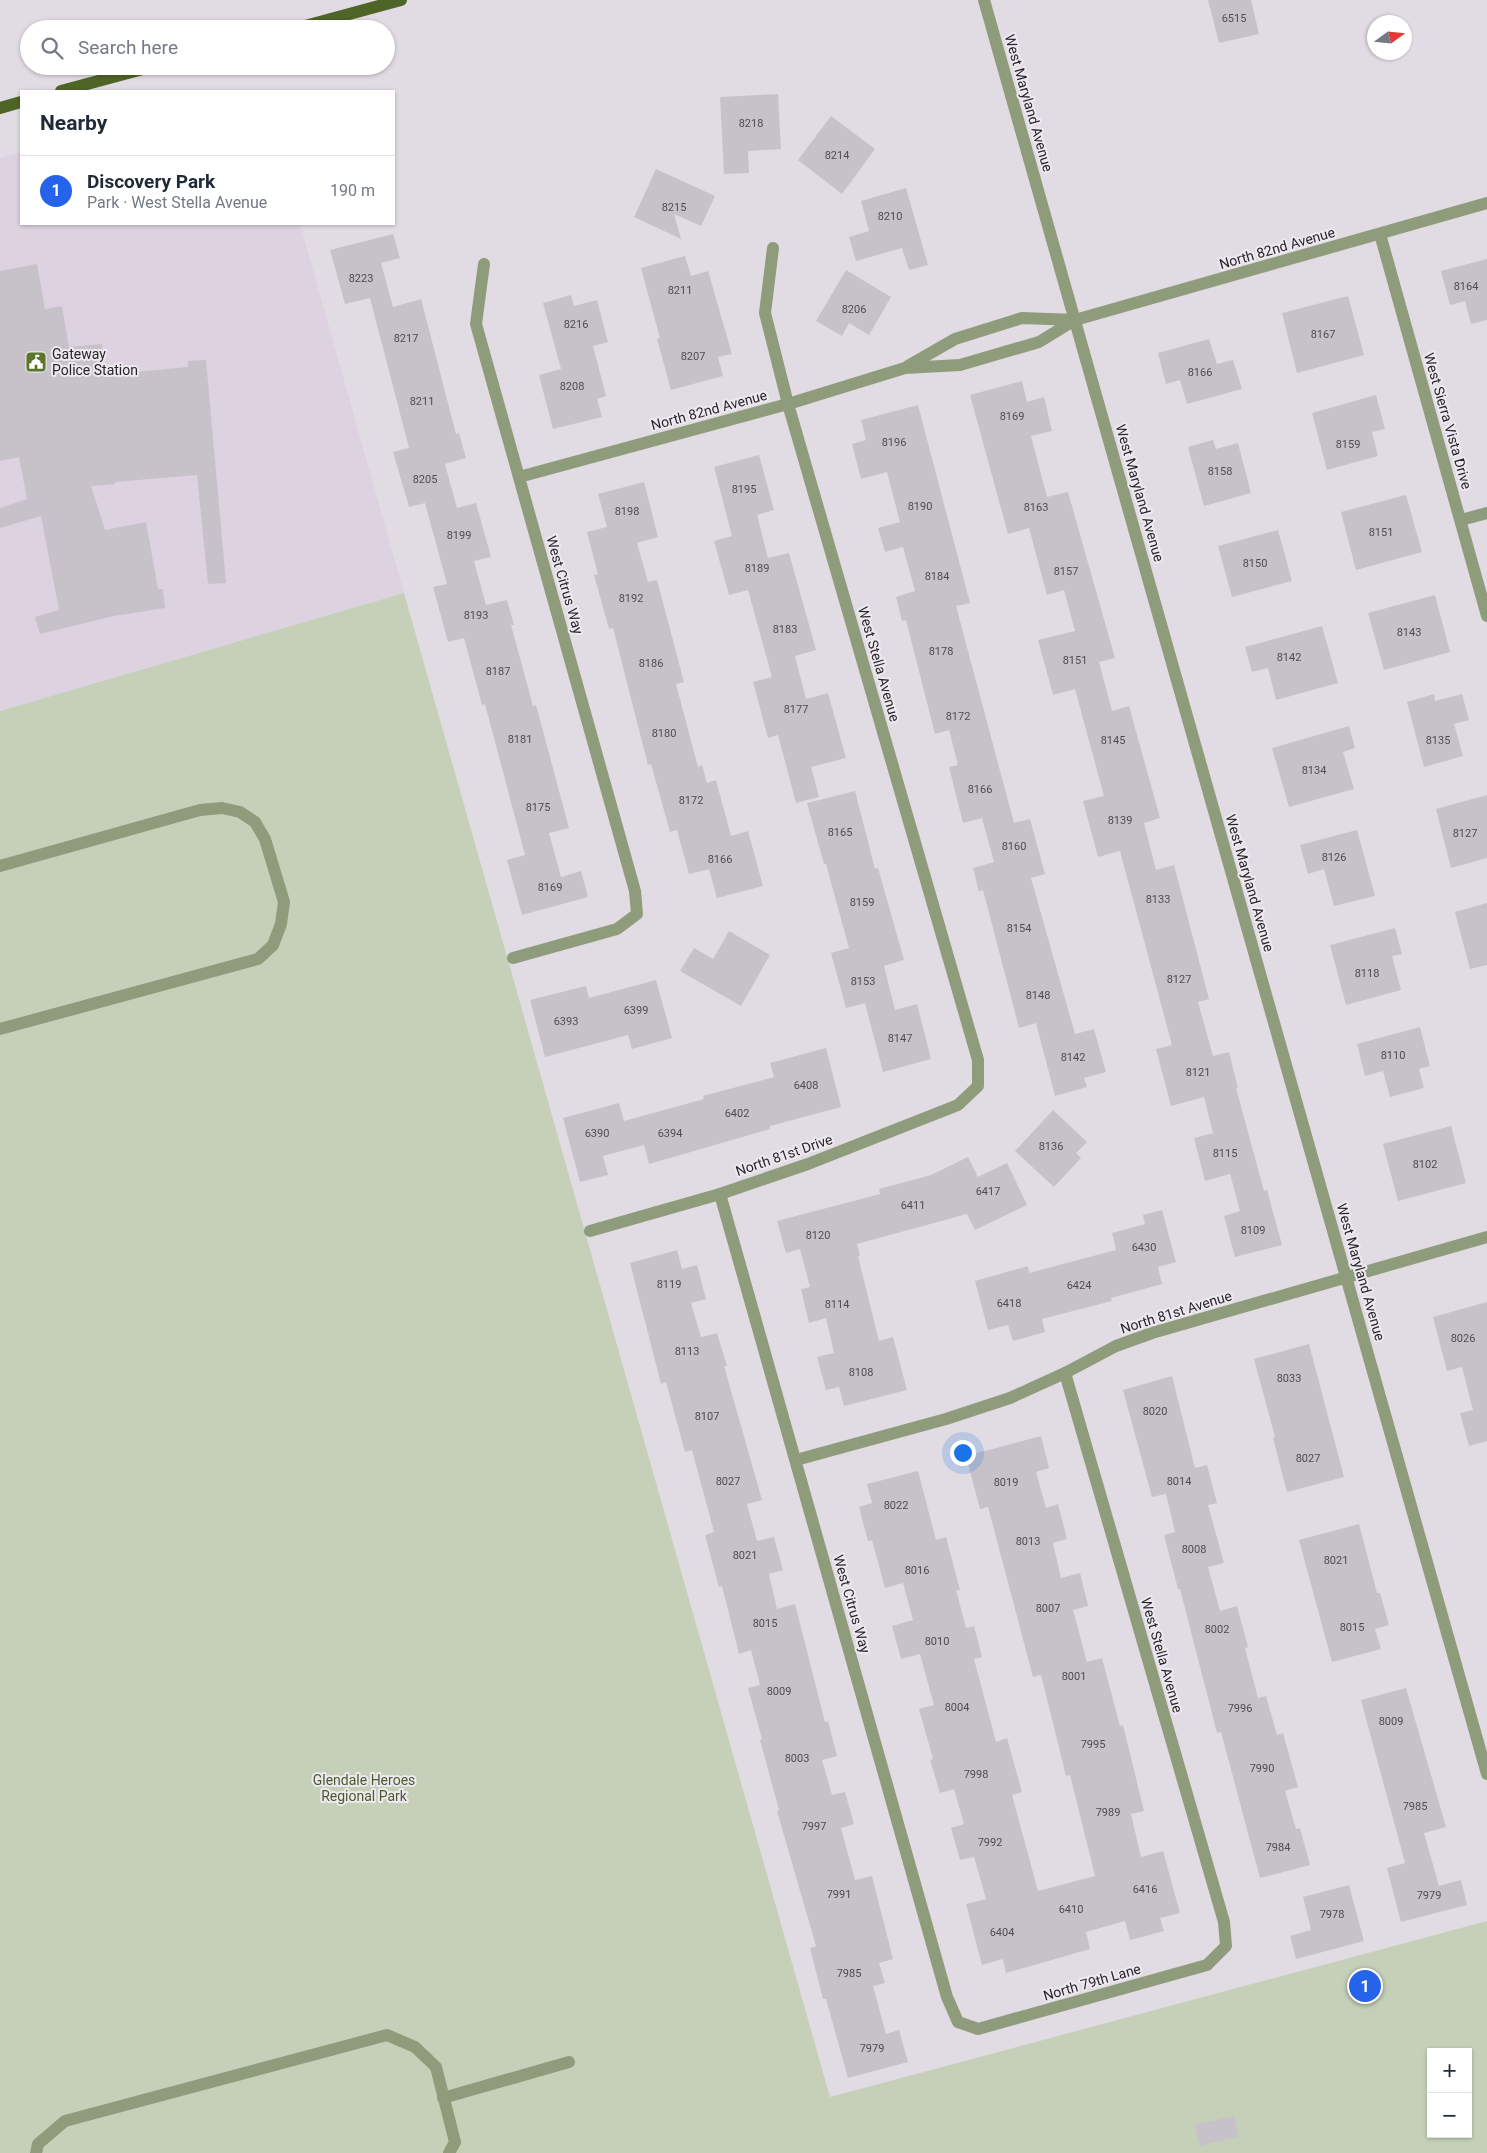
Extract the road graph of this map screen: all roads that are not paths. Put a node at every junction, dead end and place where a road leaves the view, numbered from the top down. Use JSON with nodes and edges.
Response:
{"nodes":[{"id":1,"x":401,"y":0,"type":"edge"},
{"id":2,"x":984,"y":0,"type":"edge"},
{"id":3,"x":327,"y":20,"type":"edge"},
{"id":4,"x":121,"y":75,"type":"edge"},
{"id":5,"x":65,"y":90,"type":"edge"},
{"id":6,"x":20,"y":102,"type":"edge"},
{"id":7,"x":0,"y":108,"type":"edge"},
{"id":8,"x":1487,"y":203,"type":"edge"},
{"id":9,"x":1380,"y":234,"type":"junction"},
{"id":10,"x":773,"y":248,"type":"dead end"},
{"id":11,"x":484,"y":264,"type":"dead end"},
{"id":12,"x":1075,"y":320,"type":"junction"},
{"id":13,"x":905,"y":368,"type":"junction"},
{"id":14,"x":788,"y":404,"type":"junction"},
{"id":15,"x":519,"y":477,"type":"junction"},
{"id":16,"x":1487,"y":513,"type":"edge"},
{"id":17,"x":1461,"y":520,"type":"junction"},
{"id":18,"x":1487,"y":616,"type":"edge"},
{"id":19,"x":0,"y":866,"type":"edge"},
{"id":20,"x":513,"y":958,"type":"dead end"},
{"id":21,"x":0,"y":1029,"type":"edge"},
{"id":22,"x":978,"y":1086,"type":"joint"},
{"id":23,"x":720,"y":1194,"type":"junction"},
{"id":24,"x":590,"y":1231,"type":"dead end"},
{"id":25,"x":1487,"y":1237,"type":"edge"},
{"id":26,"x":1346,"y":1277,"type":"junction"},
{"id":27,"x":1065,"y":1373,"type":"junction"},
{"id":28,"x":796,"y":1460,"type":"junction"},
{"id":29,"x":1487,"y":1774,"type":"edge"},
{"id":30,"x":1226,"y":1946,"type":"joint"},
{"id":31,"x":958,"y":2022,"type":"joint"},
{"id":32,"x":570,"y":2062,"type":"dead end"},
{"id":33,"x":443,"y":2098,"type":"junction"},
{"id":34,"x":36,"y":2153,"type":"edge"},
{"id":35,"x":450,"y":2153,"type":"edge"}],
"edges":[{"from":1,"to":3,"type":"main road"},
{"from":2,"to":12,"type":"street","name":"West Maryland Avenue"},
{"from":4,"to":5,"type":"main road"},
{"from":6,"to":7,"type":"main road"},
{"from":8,"to":9,"type":"street","name":"North 82nd Avenue"},
{"from":9,"to":12,"type":"street","name":"North 82nd Avenue"},
{"from":9,"to":17,"type":"street","name":"West Sierra Vista Drive"},
{"from":10,"to":14,"type":"street","name":"West Stella Avenue"},
{"from":11,"to":15,"type":"street","name":"West Citrus Way"},
{"from":12,"to":13,"type":"street","name":"North 82nd Avenue"},
{"from":12,"to":13,"type":"street","name":"North 82nd Avenue"},
{"from":12,"to":26,"type":"street","name":"West Maryland Avenue"},
{"from":13,"to":14,"type":"street","name":"North 82nd Avenue"},
{"from":14,"to":15,"type":"street","name":"North 82nd Avenue"},
{"from":14,"to":22,"type":"street","name":"West Stella Avenue"},
{"from":15,"to":20,"type":"street","name":"West Citrus Way"},
{"from":16,"to":17,"type":"street"},
{"from":17,"to":18,"type":"street","name":"West Sierra Vista Drive"},
{"from":19,"to":21,"type":"street"},
{"from":22,"to":23,"type":"street","name":"North 81st Drive"},
{"from":23,"to":24,"type":"street","name":"North 81st Drive"},
{"from":23,"to":28,"type":"street","name":"West Citrus Way"},
{"from":25,"to":26,"type":"street","name":"North 81st Avenue"},
{"from":26,"to":27,"type":"street","name":"North 81st Avenue"},
{"from":26,"to":29,"type":"street","name":"West Maryland Avenue"},
{"from":27,"to":28,"type":"street","name":"North 81st Avenue"},
{"from":27,"to":30,"type":"street","name":"West Stella Avenue"},
{"from":28,"to":31,"type":"street","name":"West Citrus Way"},
{"from":30,"to":31,"type":"street","name":"North 79th Lane"},
{"from":32,"to":33,"type":"street"},
{"from":33,"to":34,"type":"street"},
{"from":33,"to":35,"type":"street"}]}
